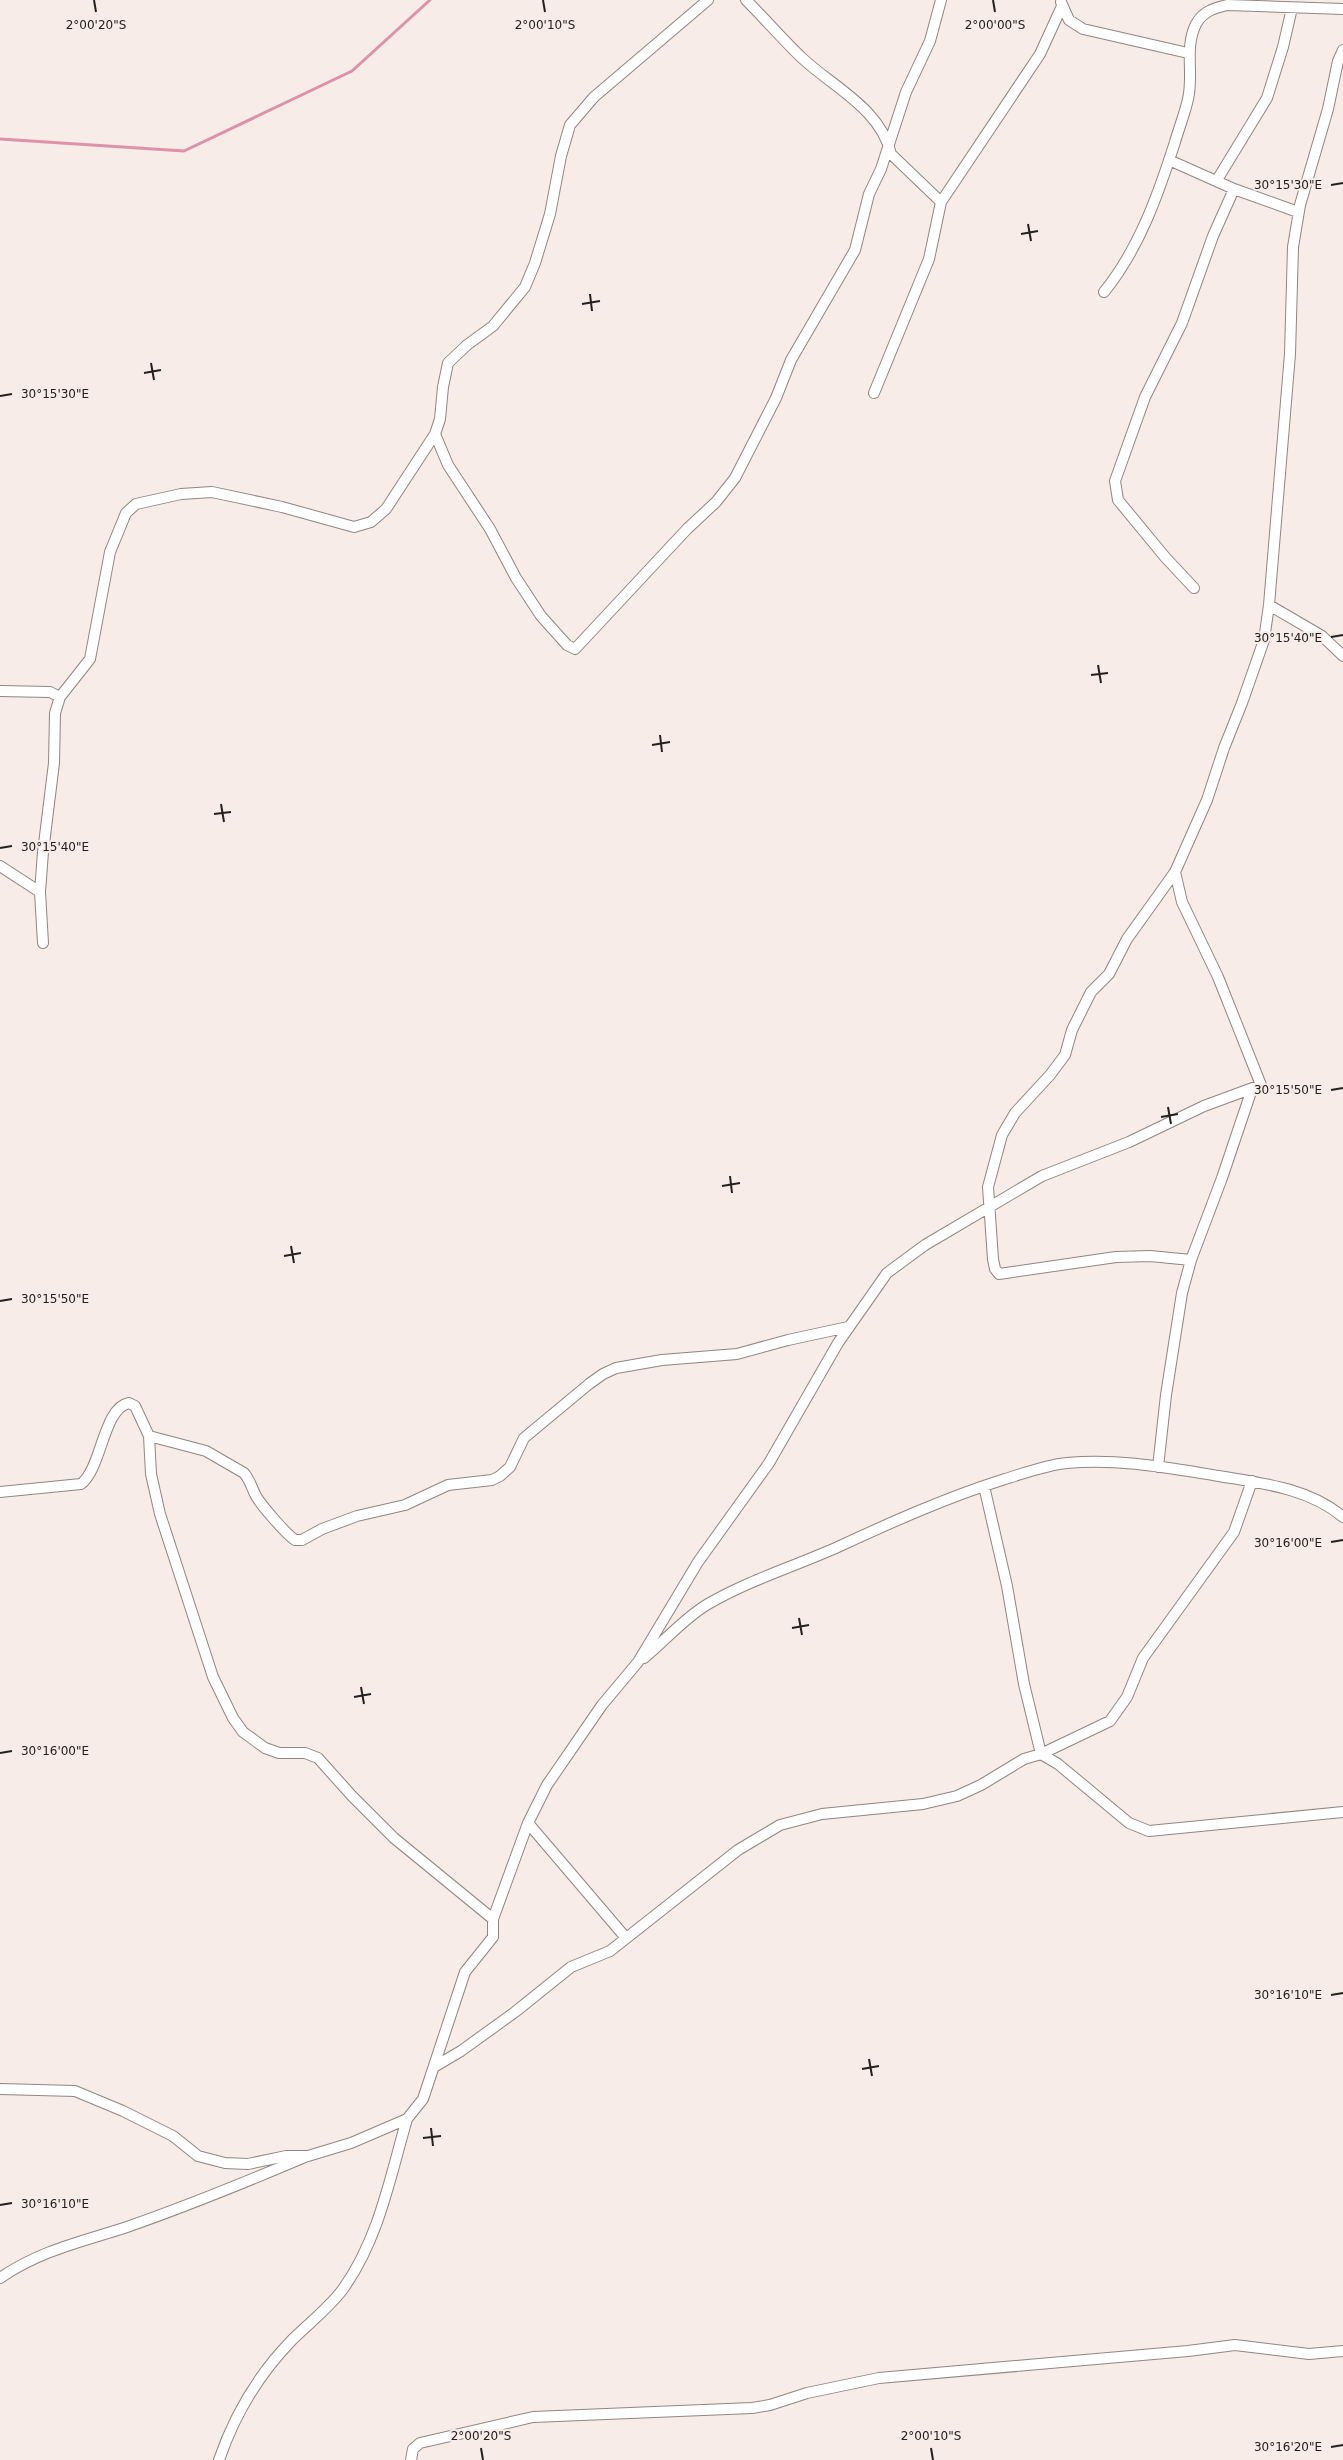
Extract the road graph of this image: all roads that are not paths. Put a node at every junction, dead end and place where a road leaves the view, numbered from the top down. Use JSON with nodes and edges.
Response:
{"nodes":[{"id":1,"x":708,"y":0,"type":"edge"},
{"id":2,"x":746,"y":0,"type":"edge"},
{"id":3,"x":941,"y":0,"type":"edge"},
{"id":4,"x":1061,"y":3,"type":"edge"},
{"id":5,"x":1292,"y":8,"type":"junction"},
{"id":6,"x":1343,"y":8,"type":"edge"},
{"id":7,"x":1343,"y":50,"type":"edge"},
{"id":8,"x":1188,"y":53,"type":"junction"},
{"id":9,"x":889,"y":144,"type":"junction"},
{"id":10,"x":1169,"y":160,"type":"junction"},
{"id":11,"x":1217,"y":180,"type":"junction"},
{"id":12,"x":1234,"y":189,"type":"junction"},
{"id":13,"x":941,"y":202,"type":"junction"},
{"id":14,"x":1298,"y":212,"type":"junction"},
{"id":15,"x":1104,"y":292,"type":"dead end"},
{"id":16,"x":874,"y":393,"type":"dead end"},
{"id":17,"x":435,"y":434,"type":"junction"},
{"id":18,"x":1194,"y":588,"type":"dead end"},
{"id":19,"x":1269,"y":604,"type":"junction"},
{"id":20,"x":1343,"y":656,"type":"edge"},
{"id":21,"x":0,"y":691,"type":"edge"},
{"id":22,"x":60,"y":697,"type":"junction"},
{"id":23,"x":0,"y":866,"type":"edge"},
{"id":24,"x":1175,"y":872,"type":"junction"},
{"id":25,"x":40,"y":892,"type":"junction"},
{"id":26,"x":43,"y":943,"type":"dead end"},
{"id":27,"x":1252,"y":1089,"type":"junction"},
{"id":28,"x":989,"y":1205,"type":"junction"},
{"id":29,"x":1191,"y":1260,"type":"junction"},
{"id":30,"x":848,"y":1327,"type":"junction"},
{"id":31,"x":149,"y":1436,"type":"junction"},
{"id":32,"x":1158,"y":1467,"type":"junction"},
{"id":33,"x":1252,"y":1481,"type":"junction"},
{"id":34,"x":984,"y":1486,"type":"junction"},
{"id":35,"x":0,"y":1492,"type":"edge"},
{"id":36,"x":1343,"y":1517,"type":"edge"},
{"id":37,"x":638,"y":1662,"type":"junction"},
{"id":38,"x":1041,"y":1754,"type":"junction"},
{"id":39,"x":1343,"y":1812,"type":"edge"},
{"id":40,"x":528,"y":1823,"type":"junction"},
{"id":41,"x":493,"y":1919,"type":"junction"},
{"id":42,"x":626,"y":1938,"type":"junction"},
{"id":43,"x":434,"y":2067,"type":"junction"},
{"id":44,"x":0,"y":2089,"type":"edge"},
{"id":45,"x":407,"y":2118,"type":"junction"},
{"id":46,"x":308,"y":2156,"type":"junction"},
{"id":47,"x":0,"y":2278,"type":"edge"},
{"id":48,"x":1343,"y":2352,"type":"edge"},
{"id":49,"x":219,"y":2460,"type":"edge"},
{"id":50,"x":411,"y":2460,"type":"edge"}],
"edges":[{"from":1,"to":17,"type":"street"},
{"from":2,"to":9,"type":"street"},
{"from":3,"to":9,"type":"street"},
{"from":4,"to":8,"type":"street"},
{"from":4,"to":13,"type":"street"},
{"from":5,"to":6,"type":"street"},
{"from":5,"to":8,"type":"street"},
{"from":5,"to":11,"type":"street"},
{"from":7,"to":14,"type":"street"},
{"from":8,"to":10,"type":"street"},
{"from":9,"to":13,"type":"street"},
{"from":9,"to":17,"type":"street"},
{"from":10,"to":11,"type":"street"},
{"from":10,"to":15,"type":"street"},
{"from":11,"to":12,"type":"street"},
{"from":12,"to":14,"type":"street"},
{"from":12,"to":18,"type":"street"},
{"from":13,"to":16,"type":"street"},
{"from":14,"to":19,"type":"street"},
{"from":17,"to":22,"type":"street"},
{"from":19,"to":20,"type":"street"},
{"from":19,"to":24,"type":"street"},
{"from":21,"to":22,"type":"street"},
{"from":22,"to":25,"type":"street"},
{"from":23,"to":25,"type":"street"},
{"from":24,"to":27,"type":"street"},
{"from":24,"to":28,"type":"street"},
{"from":25,"to":26,"type":"street"},
{"from":27,"to":28,"type":"street"},
{"from":27,"to":29,"type":"street"},
{"from":28,"to":29,"type":"street"},
{"from":28,"to":30,"type":"street"},
{"from":29,"to":32,"type":"street"},
{"from":30,"to":31,"type":"street"},
{"from":30,"to":37,"type":"street"},
{"from":31,"to":35,"type":"street"},
{"from":31,"to":41,"type":"street"},
{"from":32,"to":33,"type":"street"},
{"from":32,"to":34,"type":"street"},
{"from":33,"to":36,"type":"street"},
{"from":33,"to":38,"type":"street"},
{"from":34,"to":37,"type":"street"},
{"from":34,"to":38,"type":"street"},
{"from":37,"to":40,"type":"street"},
{"from":38,"to":39,"type":"street"},
{"from":38,"to":42,"type":"street"},
{"from":40,"to":41,"type":"street"},
{"from":40,"to":42,"type":"street"},
{"from":41,"to":43,"type":"street"},
{"from":42,"to":43,"type":"street"},
{"from":43,"to":45,"type":"street"},
{"from":44,"to":46,"type":"street"},
{"from":45,"to":46,"type":"street"},
{"from":45,"to":49,"type":"street"},
{"from":46,"to":47,"type":"street"},
{"from":48,"to":50,"type":"street"}]}
